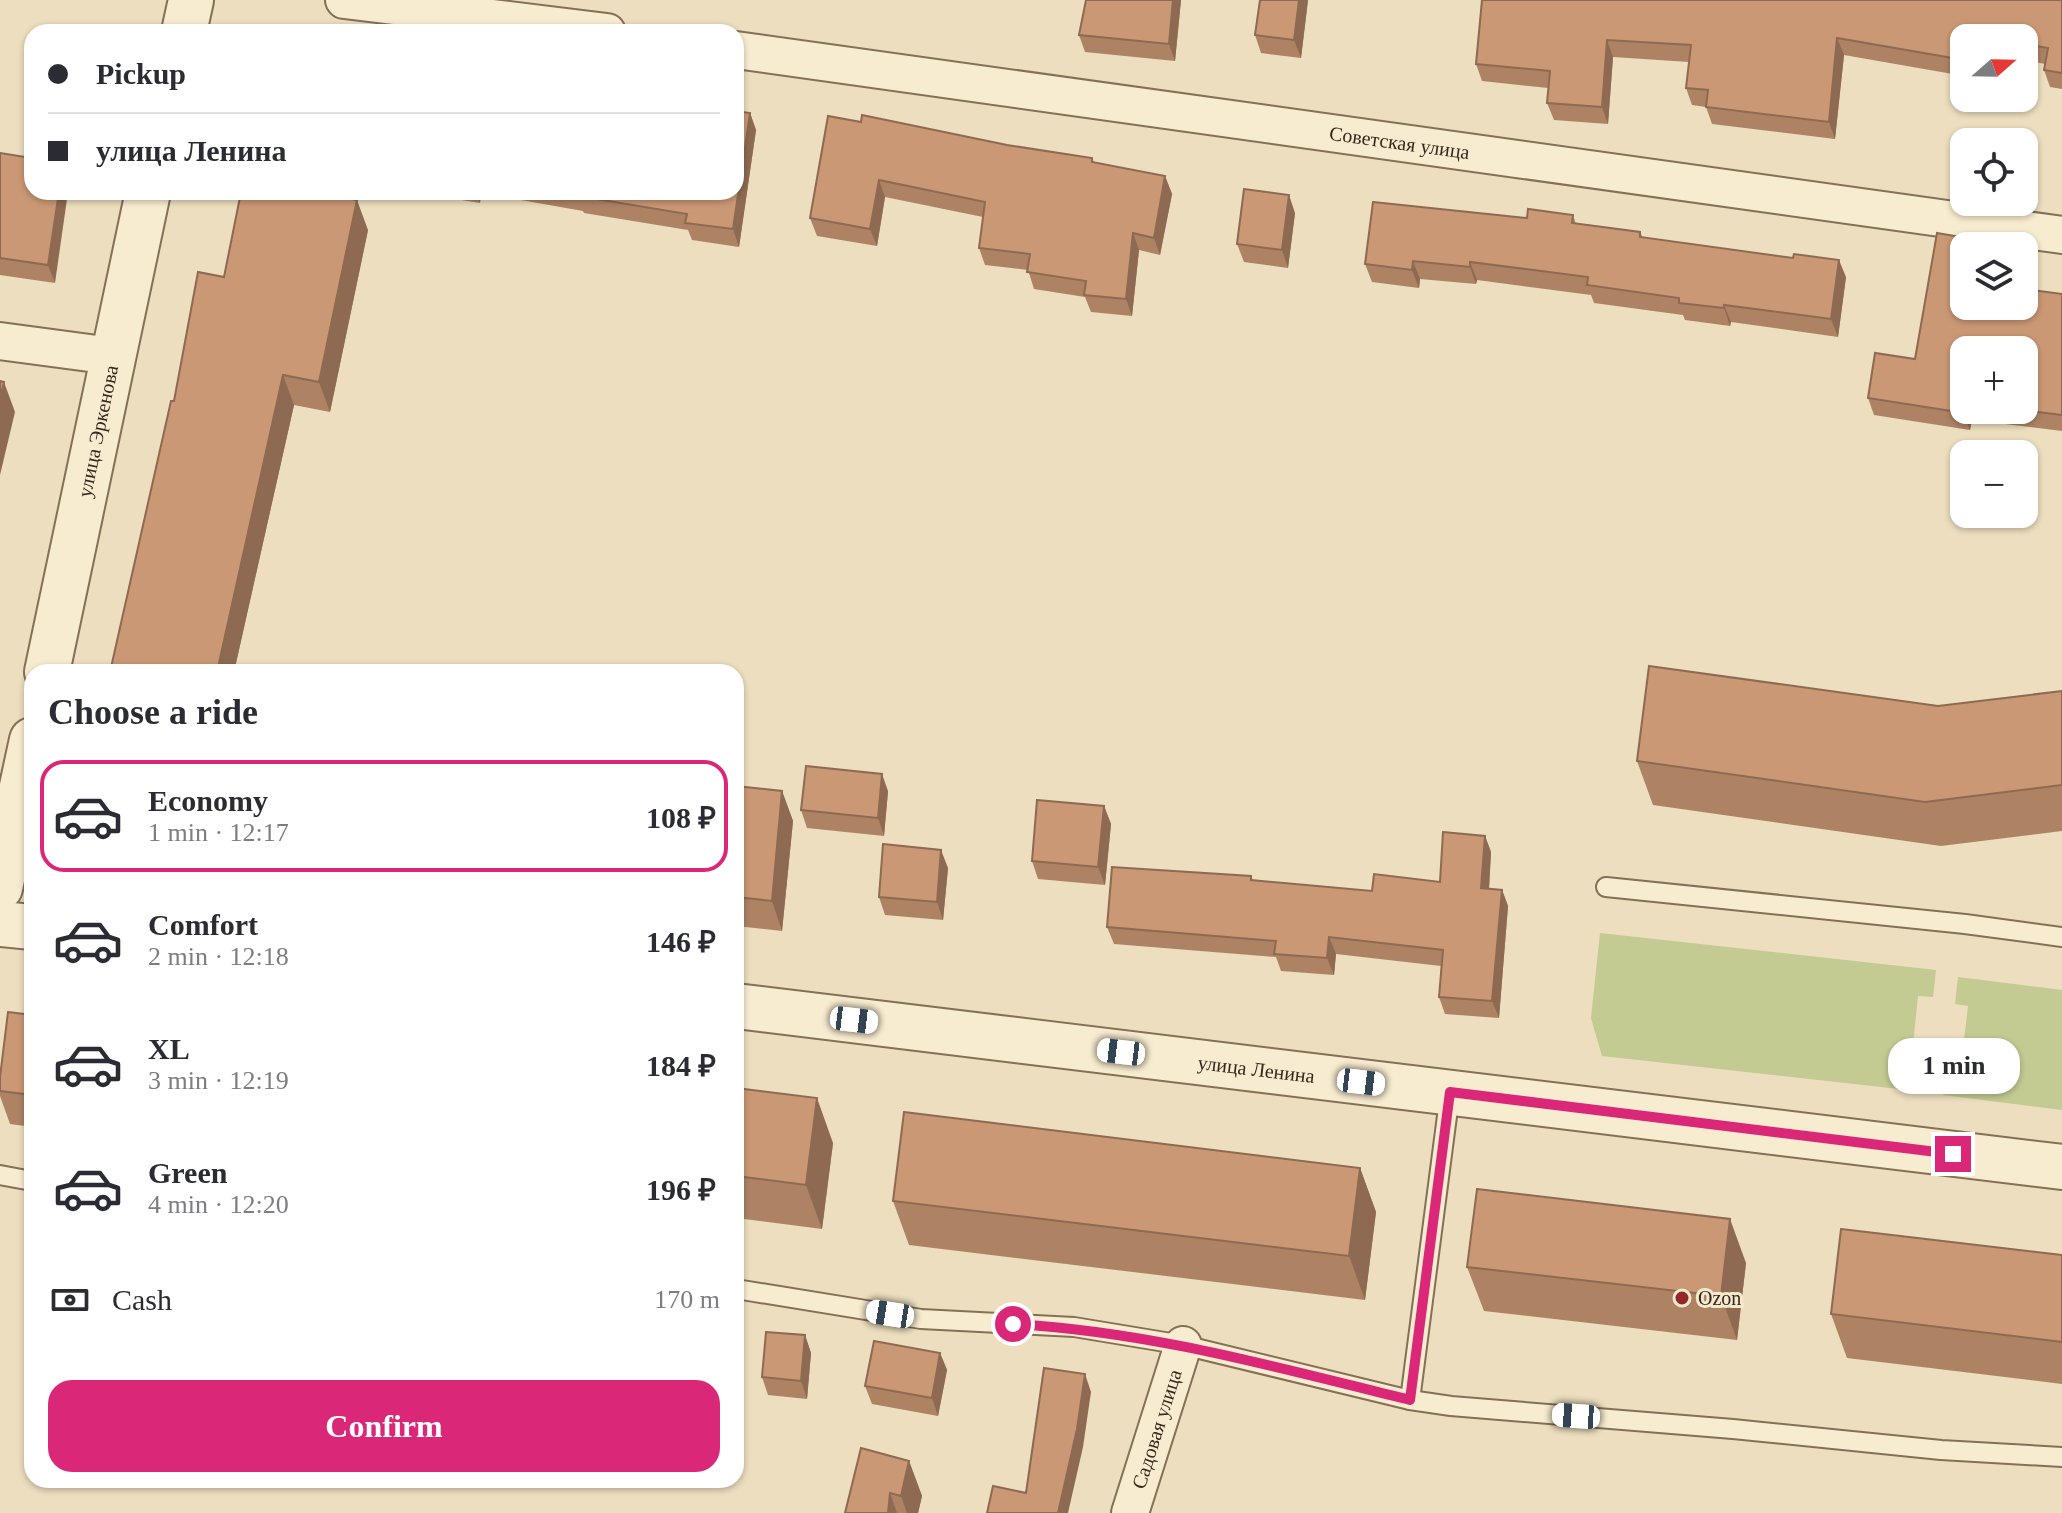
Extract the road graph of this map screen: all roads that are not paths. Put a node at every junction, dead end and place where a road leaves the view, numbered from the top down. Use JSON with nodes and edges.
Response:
{"nodes":[{"id":1,"x":191,"y":0,"type":"edge"},
{"id":2,"x":344,"y":0,"type":"edge"},
{"id":3,"x":186,"y":24,"type":"edge"},
{"id":4,"x":541,"y":24,"type":"edge"},
{"id":5,"x":744,"y":51,"type":"edge"},
{"id":6,"x":146,"y":200,"type":"edge"},
{"id":7,"x":2062,"y":235,"type":"edge"},
{"id":8,"x":0,"y":341,"type":"edge"},
{"id":9,"x":112,"y":356,"type":"junction"},
{"id":10,"x":49,"y":664,"type":"edge"},
{"id":11,"x":24,"y":777,"type":"edge"},
{"id":12,"x":1606,"y":887,"type":"dead end"},
{"id":13,"x":0,"y":888,"type":"edge"},
{"id":14,"x":0,"y":924,"type":"edge"},
{"id":15,"x":24,"y":926,"type":"edge"},
{"id":16,"x":2062,"y":937,"type":"edge"},
{"id":17,"x":744,"y":1007,"type":"edge"},
{"id":18,"x":1450,"y":1092,"type":"junction"},
{"id":19,"x":2062,"y":1167,"type":"edge"},
{"id":20,"x":0,"y":1175,"type":"edge"},
{"id":21,"x":24,"y":1180,"type":"edge"},
{"id":22,"x":744,"y":1290,"type":"edge"},
{"id":23,"x":1183,"y":1345,"type":"junction"},
{"id":24,"x":1410,"y":1400,"type":"junction"},
{"id":25,"x":2062,"y":1457,"type":"edge"},
{"id":26,"x":1130,"y":1513,"type":"edge"}],
"edges":[{"from":1,"to":3,"type":"street"},
{"from":2,"to":4,"type":"street"},
{"from":5,"to":7,"type":"street","name":"Советская улица"},
{"from":6,"to":9,"type":"street","name":"улица Эркенова"},
{"from":8,"to":9,"type":"street"},
{"from":9,"to":10,"type":"street","name":"улица Эркенова"},
{"from":11,"to":13,"type":"street"},
{"from":12,"to":16,"type":"lane"},
{"from":14,"to":15,"type":"street"},
{"from":17,"to":18,"type":"street","name":"улица Ленина"},
{"from":18,"to":19,"type":"street","name":"улица Ленина"},
{"from":18,"to":24,"type":"lane"},
{"from":20,"to":21,"type":"lane"},
{"from":22,"to":23,"type":"lane"},
{"from":23,"to":24,"type":"lane"},
{"from":23,"to":26,"type":"street","name":"Садовая улица"},
{"from":24,"to":25,"type":"lane"}]}
